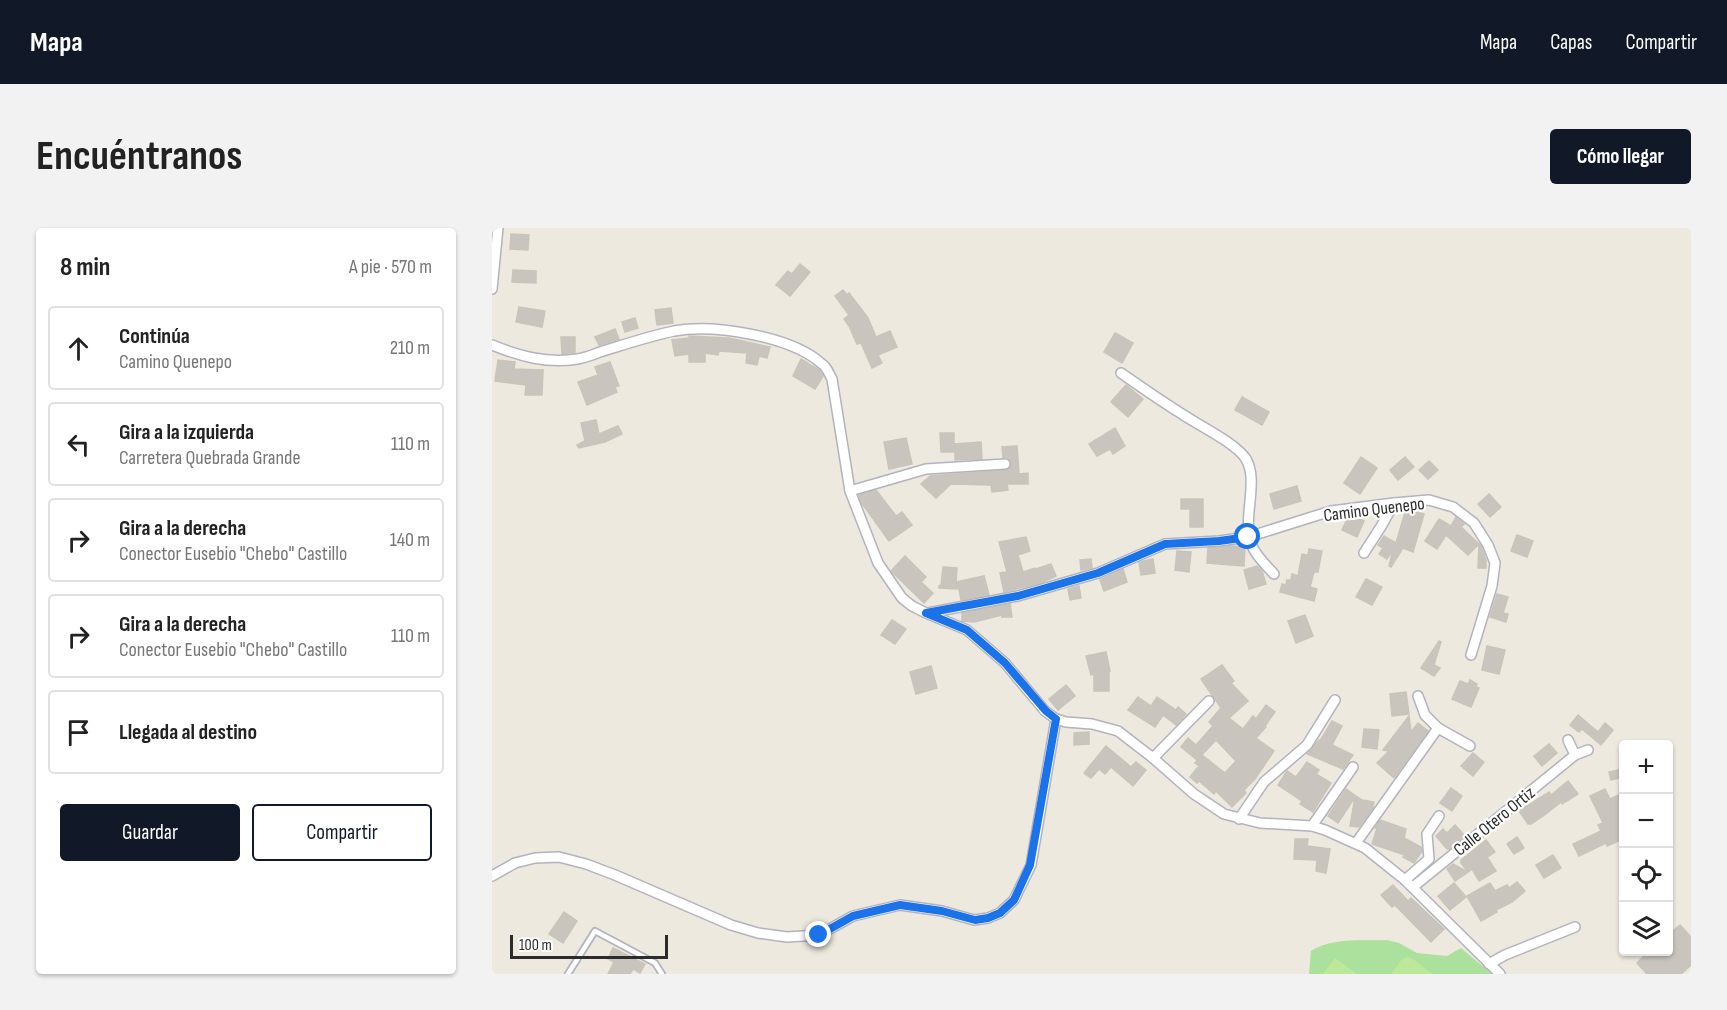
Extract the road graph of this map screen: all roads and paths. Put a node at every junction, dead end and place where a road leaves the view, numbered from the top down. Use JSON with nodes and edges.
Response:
{"nodes":[{"id":1,"x":498,"y":228,"type":"edge"},
{"id":2,"x":492,"y":289,"type":"edge"},
{"id":3,"x":492,"y":345,"type":"edge"},
{"id":4,"x":1121,"y":373,"type":"dead end"},
{"id":5,"x":1005,"y":464,"type":"dead end"},
{"id":6,"x":850,"y":491,"type":"junction"},
{"id":7,"x":1394,"y":502,"type":"junction"},
{"id":8,"x":1248,"y":537,"type":"junction"},
{"id":9,"x":1364,"y":553,"type":"dead end"},
{"id":10,"x":1274,"y":574,"type":"dead end"},
{"id":11,"x":926,"y":613,"type":"junction"},
{"id":12,"x":1471,"y":655,"type":"dead end"},
{"id":13,"x":1418,"y":696,"type":"dead end"},
{"id":14,"x":1335,"y":700,"type":"dead end"},
{"id":15,"x":1209,"y":701,"type":"dead end"},
{"id":16,"x":1056,"y":719,"type":"junction"},
{"id":17,"x":1438,"y":728,"type":"junction"},
{"id":18,"x":1568,"y":740,"type":"dead end"},
{"id":19,"x":1470,"y":746,"type":"dead end"},
{"id":20,"x":1588,"y":750,"type":"dead end"},
{"id":21,"x":1575,"y":754,"type":"junction"},
{"id":22,"x":1153,"y":758,"type":"junction"},
{"id":23,"x":1353,"y":767,"type":"dead end"},
{"id":24,"x":1439,"y":816,"type":"dead end"},
{"id":25,"x":1239,"y":819,"type":"junction"},
{"id":26,"x":1312,"y":826,"type":"junction"},
{"id":27,"x":1356,"y":843,"type":"junction"},
{"id":28,"x":492,"y":876,"type":"edge"},
{"id":29,"x":1405,"y":880,"type":"junction"},
{"id":30,"x":1413,"y":887,"type":"junction"},
{"id":31,"x":1575,"y":927,"type":"dead end"},
{"id":32,"x":1488,"y":964,"type":"junction"},
{"id":33,"x":568,"y":974,"type":"edge"},
{"id":34,"x":662,"y":974,"type":"edge"},
{"id":35,"x":1500,"y":974,"type":"edge"}],
"edges":[{"from":1,"to":2,"type":"street"},
{"from":3,"to":6,"type":"street"},
{"from":4,"to":8,"type":"street"},
{"from":5,"to":6,"type":"street"},
{"from":6,"to":11,"type":"street"},
{"from":7,"to":8,"type":"street","name":"Camino Quenepo"},
{"from":7,"to":9,"type":"street"},
{"from":7,"to":12,"type":"street","name":"Camino Quenepo"},
{"from":8,"to":10,"type":"street"},
{"from":8,"to":11,"type":"street","name":"Camino Quenepo"},
{"from":11,"to":16,"type":"street"},
{"from":13,"to":17,"type":"street"},
{"from":14,"to":25,"type":"street"},
{"from":15,"to":22,"type":"street"},
{"from":16,"to":22,"type":"street"},
{"from":16,"to":28,"type":"street"},
{"from":17,"to":19,"type":"street"},
{"from":17,"to":27,"type":"street"},
{"from":18,"to":21,"type":"street"},
{"from":20,"to":21,"type":"street"},
{"from":21,"to":30,"type":"street","name":"Calle Otero Ortiz"},
{"from":22,"to":25,"type":"street"},
{"from":23,"to":26,"type":"street"},
{"from":24,"to":29,"type":"street"},
{"from":25,"to":26,"type":"street"},
{"from":26,"to":27,"type":"street"},
{"from":27,"to":29,"type":"street"},
{"from":29,"to":30,"type":"street"},
{"from":30,"to":32,"type":"street"},
{"from":31,"to":32,"type":"street"},
{"from":32,"to":35,"type":"street"},
{"from":33,"to":34,"type":"lane"}]}
